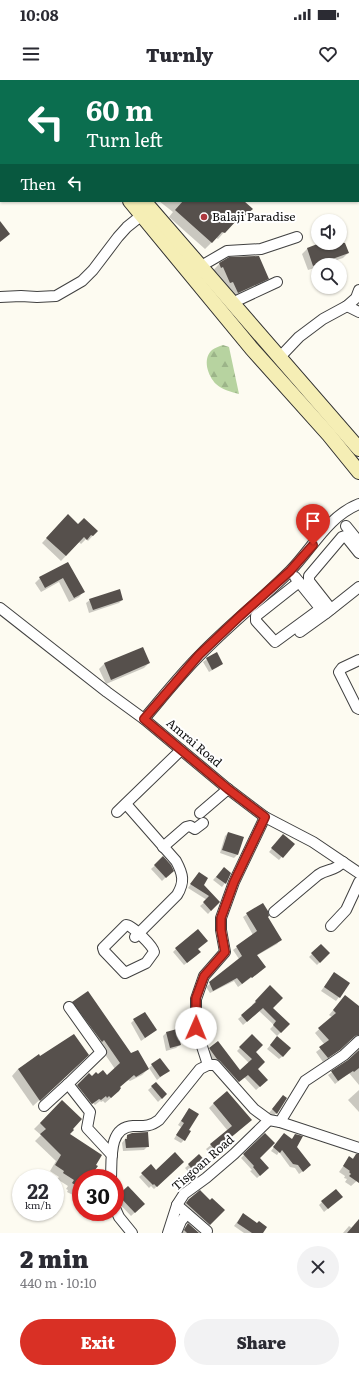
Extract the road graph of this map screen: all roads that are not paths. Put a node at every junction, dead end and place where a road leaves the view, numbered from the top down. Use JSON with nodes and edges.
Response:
{"nodes":[{"id":1,"x":132,"y":202,"type":"edge"},
{"id":2,"x":145,"y":208,"type":"edge"},
{"id":3,"x":297,"y":237,"type":"dead end"},
{"id":4,"x":195,"y":270,"type":"junction"},
{"id":5,"x":277,"y":282,"type":"dead end"},
{"id":6,"x":359,"y":290,"type":"edge"},
{"id":7,"x":0,"y":297,"type":"edge"},
{"id":8,"x":232,"y":302,"type":"junction"},
{"id":9,"x":347,"y":306,"type":"junction"},
{"id":10,"x":359,"y":312,"type":"edge"},
{"id":11,"x":280,"y":357,"type":"junction"},
{"id":12,"x":356,"y":445,"type":"edge"},
{"id":13,"x":341,"y":450,"type":"junction"},
{"id":14,"x":359,"y":472,"type":"edge"},
{"id":15,"x":359,"y":504,"type":"edge"},
{"id":16,"x":346,"y":526,"type":"dead end"},
{"id":17,"x":359,"y":542,"type":"edge"},
{"id":18,"x":359,"y":553,"type":"edge"},
{"id":19,"x":290,"y":571,"type":"junction"},
{"id":20,"x":299,"y":582,"type":"junction"},
{"id":21,"x":359,"y":587,"type":"edge"},
{"id":22,"x":0,"y":608,"type":"edge"},
{"id":23,"x":325,"y":611,"type":"junction"},
{"id":24,"x":359,"y":660,"type":"edge"},
{"id":25,"x":359,"y":709,"type":"edge"},
{"id":26,"x":144,"y":719,"type":"junction"},
{"id":27,"x":181,"y":750,"type":"junction"},
{"id":28,"x":228,"y":789,"type":"junction"},
{"id":29,"x":126,"y":804,"type":"junction"},
{"id":30,"x":117,"y":812,"type":"dead end"},
{"id":31,"x":265,"y":817,"type":"junction"},
{"id":32,"x":163,"y":847,"type":"junction"},
{"id":33,"x":343,"y":862,"type":"junction"},
{"id":34,"x":359,"y":872,"type":"edge"},
{"id":35,"x":359,"y":882,"type":"edge"},
{"id":36,"x":274,"y":912,"type":"dead end"},
{"id":37,"x":332,"y":926,"type":"dead end"},
{"id":38,"x":136,"y":935,"type":"junction"},
{"id":39,"x":69,"y":1007,"type":"dead end"},
{"id":40,"x":359,"y":1041,"type":"edge"},
{"id":41,"x":208,"y":1065,"type":"junction"},
{"id":42,"x":68,"y":1084,"type":"junction"},
{"id":43,"x":44,"y":1106,"type":"dead end"},
{"id":44,"x":269,"y":1120,"type":"junction"},
{"id":45,"x":280,"y":1122,"type":"junction"},
{"id":46,"x":359,"y":1148,"type":"edge"},
{"id":47,"x":112,"y":1156,"type":"junction"},
{"id":48,"x":111,"y":1169,"type":"edge"},
{"id":49,"x":177,"y":1205,"type":"junction"},
{"id":50,"x":187,"y":1214,"type":"junction"},
{"id":51,"x":122,"y":1221,"type":"edge"},
{"id":52,"x":207,"y":1231,"type":"dead end"},
{"id":53,"x":132,"y":1233,"type":"edge"},
{"id":54,"x":168,"y":1233,"type":"edge"},
{"id":55,"x":176,"y":1233,"type":"edge"}],
"edges":[{"from":1,"to":2,"type":"street"},
{"from":2,"to":4,"type":"street"},
{"from":2,"to":7,"type":"street"},
{"from":3,"to":4,"type":"street"},
{"from":4,"to":8,"type":"street"},
{"from":4,"to":13,"type":"street"},
{"from":5,"to":8,"type":"street"},
{"from":6,"to":9,"type":"street"},
{"from":8,"to":11,"type":"street"},
{"from":9,"to":10,"type":"street"},
{"from":9,"to":11,"type":"street"},
{"from":11,"to":12,"type":"street"},
{"from":12,"to":13,"type":"street"},
{"from":13,"to":14,"type":"street"},
{"from":15,"to":19,"type":"street"},
{"from":16,"to":17,"type":"street"},
{"from":18,"to":23,"type":"street"},
{"from":19,"to":20,"type":"street"},
{"from":19,"to":26,"type":"street"},
{"from":20,"to":23,"type":"street"},
{"from":20,"to":23,"type":"street"},
{"from":21,"to":23,"type":"street"},
{"from":22,"to":26,"type":"street","name":"Amrai Road"},
{"from":24,"to":25,"type":"street"},
{"from":26,"to":27,"type":"street","name":"Amrai Road"},
{"from":27,"to":28,"type":"street","name":"Amrai Road"},
{"from":27,"to":29,"type":"street"},
{"from":28,"to":31,"type":"street","name":"Amrai Road"},
{"from":28,"to":32,"type":"street"},
{"from":29,"to":30,"type":"street"},
{"from":29,"to":32,"type":"street"},
{"from":31,"to":33,"type":"street","name":"Amrai Road"},
{"from":31,"to":41,"type":"street"},
{"from":32,"to":38,"type":"street"},
{"from":33,"to":34,"type":"street","name":"Amrai Road"},
{"from":33,"to":36,"type":"street"},
{"from":35,"to":37,"type":"street"},
{"from":38,"to":38,"type":"street"},
{"from":39,"to":42,"type":"street"},
{"from":40,"to":45,"type":"street"},
{"from":41,"to":44,"type":"street"},
{"from":41,"to":47,"type":"street"},
{"from":42,"to":43,"type":"street"},
{"from":42,"to":47,"type":"street"},
{"from":44,"to":45,"type":"street"},
{"from":44,"to":49,"type":"street","name":"Tisgoan Road"},
{"from":45,"to":46,"type":"street"},
{"from":47,"to":48,"type":"street"},
{"from":49,"to":50,"type":"street"},
{"from":49,"to":54,"type":"street","name":"Tisgoan Road"},
{"from":50,"to":52,"type":"street"},
{"from":50,"to":55,"type":"street"},
{"from":51,"to":53,"type":"street"}]}
